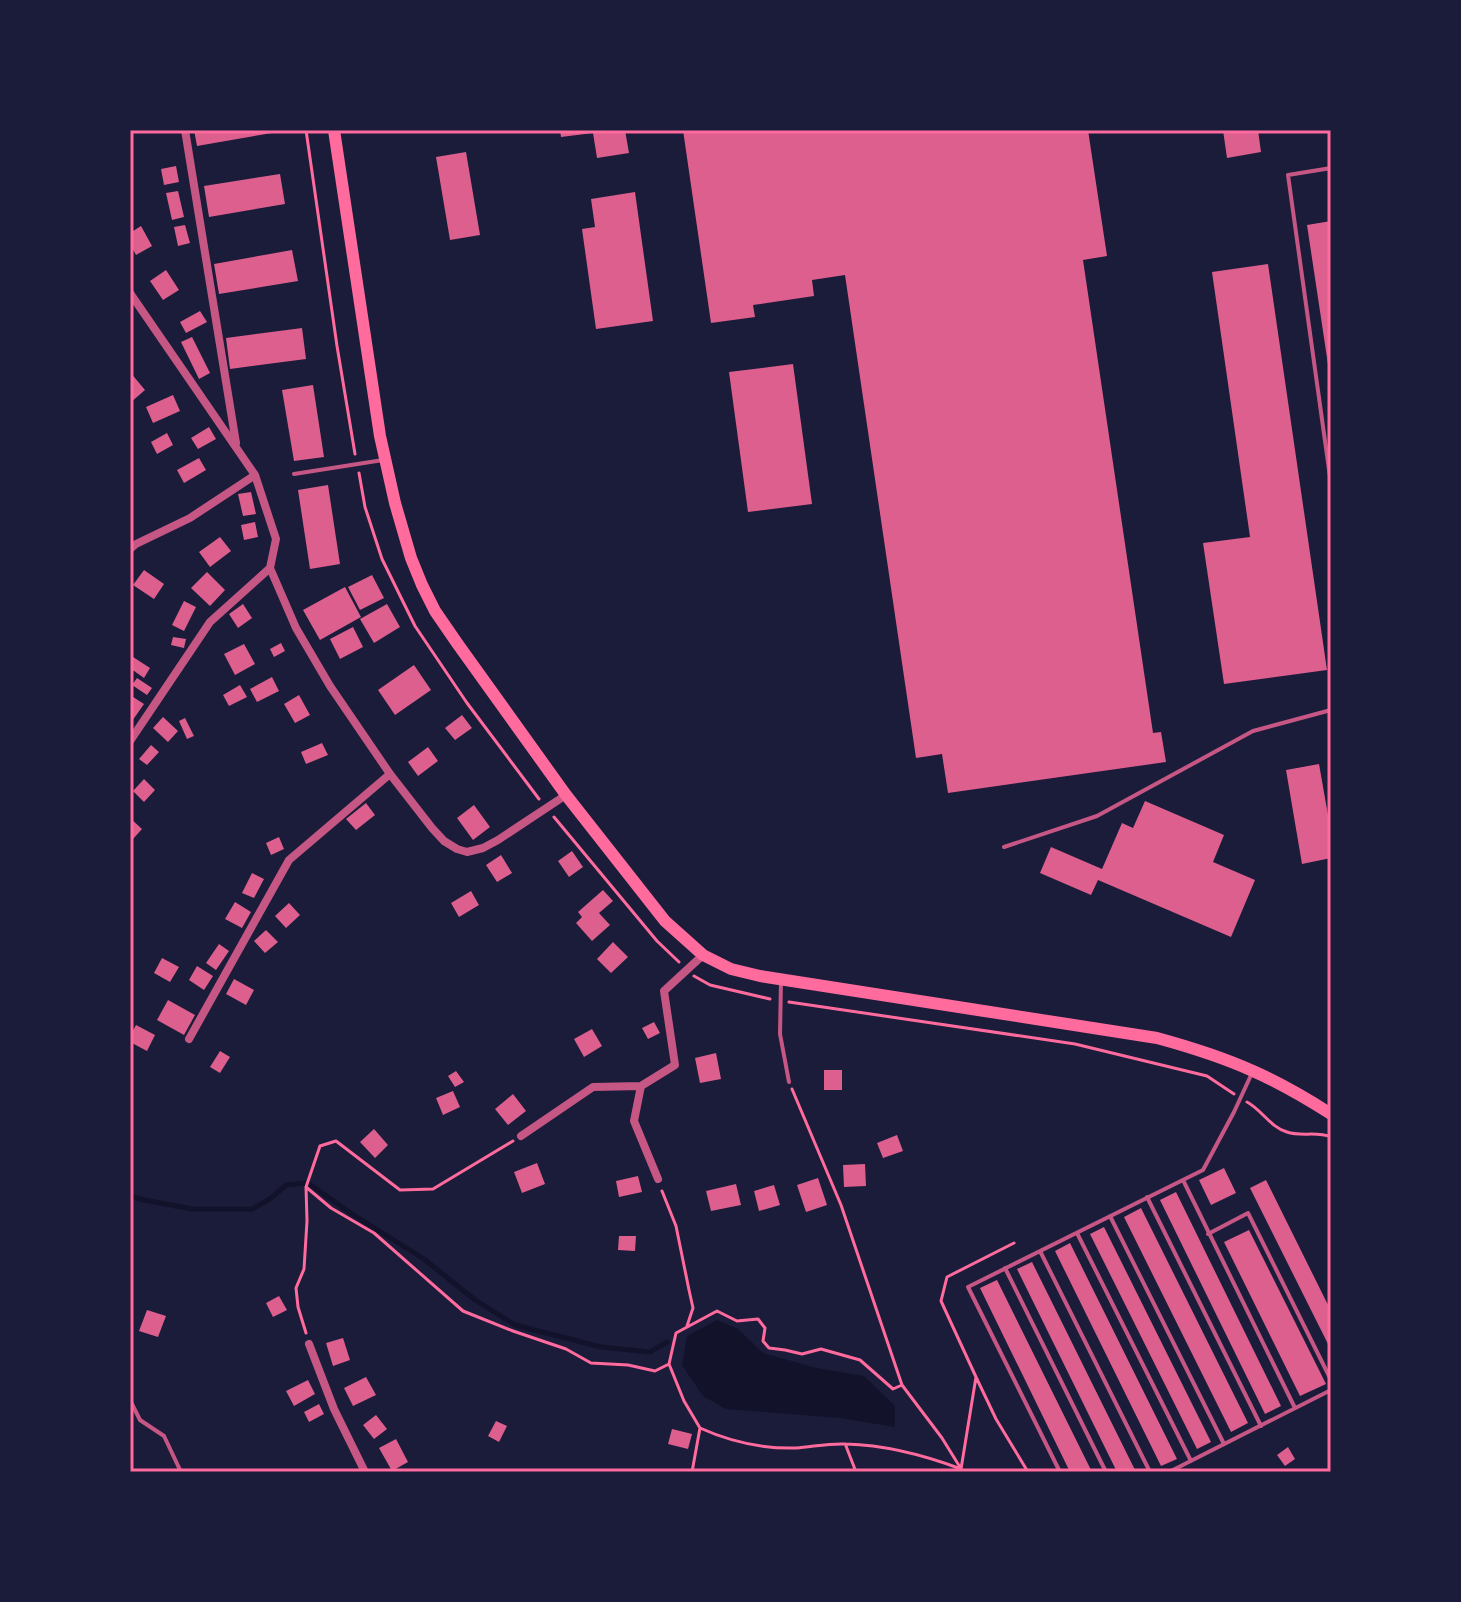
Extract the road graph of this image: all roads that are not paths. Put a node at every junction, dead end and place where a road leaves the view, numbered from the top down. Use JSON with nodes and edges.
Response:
{"nodes":[{"id":1,"x":185,"y":130,"type":"edge"},
{"id":2,"x":334,"y":130,"type":"edge"},
{"id":3,"x":1331,"y":168,"type":"edge"},
{"id":4,"x":130,"y":293,"type":"edge"},
{"id":5,"x":237,"y":447,"type":"junction"},
{"id":6,"x":385,"y":459,"type":"junction"},
{"id":7,"x":294,"y":474,"type":"dead end"},
{"id":8,"x":255,"y":475,"type":"junction"},
{"id":9,"x":1331,"y":484,"type":"edge"},
{"id":10,"x":130,"y":549,"type":"edge"},
{"id":11,"x":270,"y":568,"type":"junction"},
{"id":12,"x":1331,"y":710,"type":"edge"},
{"id":13,"x":130,"y":741,"type":"edge"},
{"id":14,"x":390,"y":774,"type":"junction"},
{"id":15,"x":566,"y":795,"type":"junction"},
{"id":16,"x":1004,"y":847,"type":"dead end"},
{"id":17,"x":703,"y":955,"type":"junction"},
{"id":18,"x":781,"y":979,"type":"junction"},
{"id":19,"x":189,"y":1039,"type":"dead end"},
{"id":20,"x":1253,"y":1070,"type":"junction"},
{"id":21,"x":789,"y":1082,"type":"road end"},
{"id":22,"x":641,"y":1086,"type":"junction"},
{"id":23,"x":1331,"y":1114,"type":"edge"},
{"id":24,"x":521,"y":1136,"type":"road end"},
{"id":25,"x":658,"y":1179,"type":"road end"},
{"id":26,"x":1183,"y":1180,"type":"junction"},
{"id":27,"x":1147,"y":1197,"type":"junction"},
{"id":28,"x":1110,"y":1216,"type":"junction"},
{"id":29,"x":1077,"y":1233,"type":"junction"},
{"id":30,"x":1208,"y":1234,"type":"junction"},
{"id":31,"x":1040,"y":1251,"type":"junction"},
{"id":32,"x":1005,"y":1268,"type":"junction"},
{"id":33,"x":309,"y":1344,"type":"road end"},
{"id":34,"x":1331,"y":1380,"type":"edge"},
{"id":35,"x":1331,"y":1390,"type":"edge"},
{"id":36,"x":130,"y":1400,"type":"edge"},
{"id":37,"x":1295,"y":1408,"type":"junction"},
{"id":38,"x":1261,"y":1426,"type":"junction"},
{"id":39,"x":1224,"y":1444,"type":"junction"},
{"id":40,"x":1191,"y":1461,"type":"junction"},
{"id":41,"x":181,"y":1472,"type":"edge"},
{"id":42,"x":365,"y":1472,"type":"edge"},
{"id":43,"x":1060,"y":1472,"type":"edge"},
{"id":44,"x":1106,"y":1472,"type":"edge"},
{"id":45,"x":1150,"y":1472,"type":"edge"},
{"id":46,"x":1169,"y":1472,"type":"edge"}],
"edges":[{"from":1,"to":5,"type":"street"},
{"from":2,"to":6,"type":"main road"},
{"from":3,"to":9,"type":"lane"},
{"from":4,"to":5,"type":"street"},
{"from":5,"to":8,"type":"street"},
{"from":6,"to":7,"type":"lane"},
{"from":6,"to":15,"type":"main road"},
{"from":8,"to":10,"type":"street"},
{"from":8,"to":11,"type":"street"},
{"from":11,"to":13,"type":"street"},
{"from":11,"to":14,"type":"street"},
{"from":12,"to":16,"type":"lane"},
{"from":14,"to":15,"type":"street"},
{"from":14,"to":19,"type":"street"},
{"from":15,"to":17,"type":"main road"},
{"from":17,"to":18,"type":"main road"},
{"from":17,"to":22,"type":"street"},
{"from":18,"to":20,"type":"main road"},
{"from":18,"to":21,"type":"lane"},
{"from":20,"to":23,"type":"main road"},
{"from":20,"to":26,"type":"lane"},
{"from":22,"to":24,"type":"street"},
{"from":22,"to":25,"type":"street"},
{"from":26,"to":27,"type":"lane"},
{"from":26,"to":30,"type":"lane"},
{"from":27,"to":28,"type":"lane"},
{"from":27,"to":38,"type":"lane"},
{"from":28,"to":29,"type":"lane"},
{"from":28,"to":39,"type":"lane"},
{"from":29,"to":31,"type":"lane"},
{"from":29,"to":40,"type":"lane"},
{"from":30,"to":34,"type":"lane"},
{"from":30,"to":37,"type":"lane"},
{"from":31,"to":32,"type":"lane"},
{"from":31,"to":45,"type":"lane"},
{"from":32,"to":43,"type":"lane"},
{"from":32,"to":44,"type":"lane"},
{"from":33,"to":42,"type":"street"},
{"from":35,"to":37,"type":"lane"},
{"from":36,"to":41,"type":"lane"},
{"from":37,"to":38,"type":"lane"},
{"from":38,"to":39,"type":"lane"},
{"from":39,"to":40,"type":"lane"},
{"from":40,"to":46,"type":"lane"}]}
